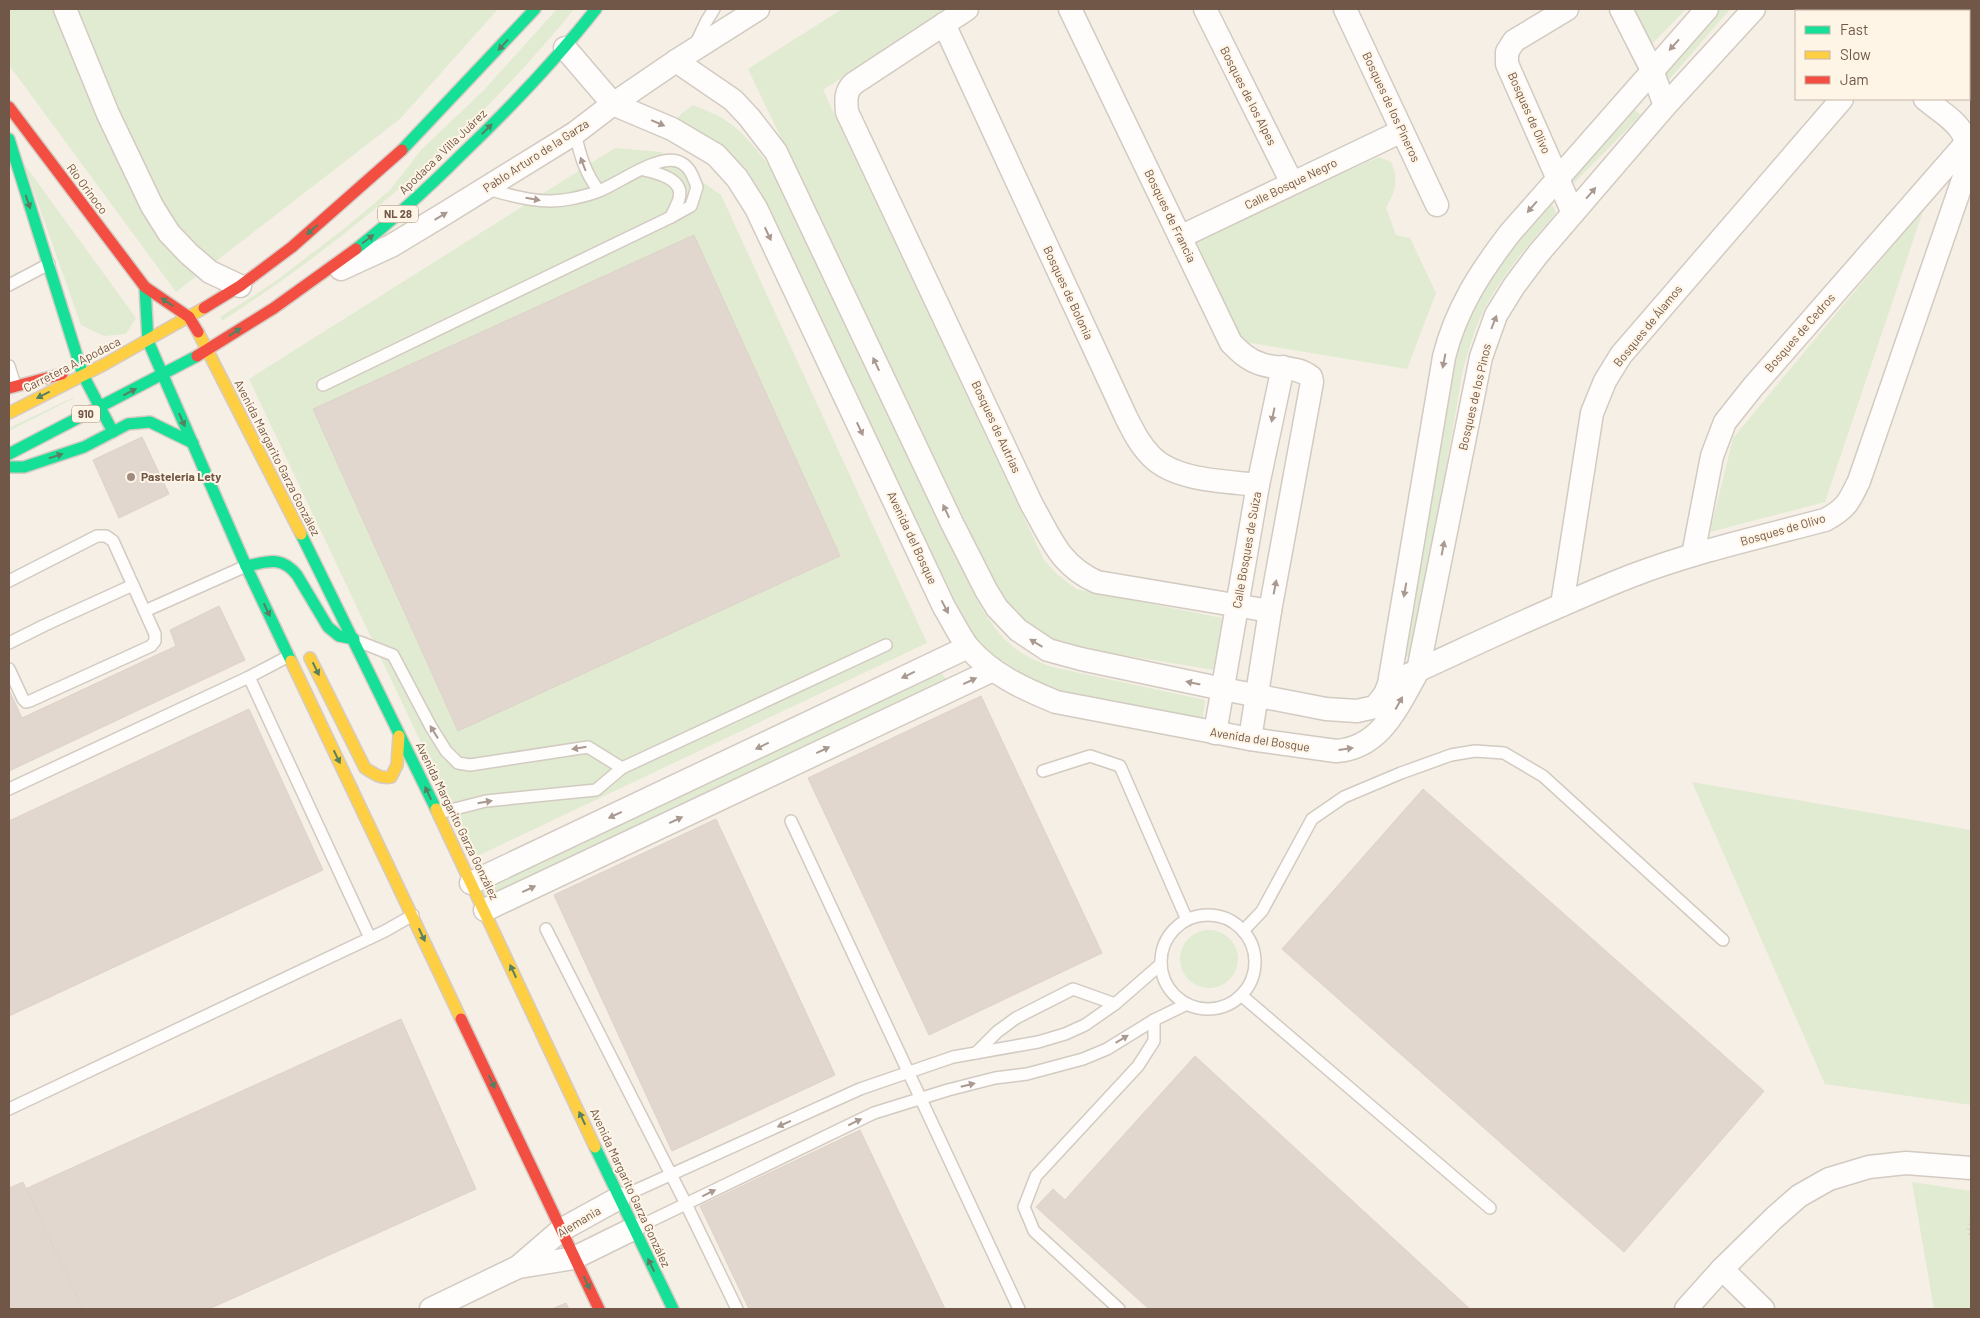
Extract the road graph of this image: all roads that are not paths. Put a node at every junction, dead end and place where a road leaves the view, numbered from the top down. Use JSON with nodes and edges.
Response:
{"nodes":[{"id":1,"x":65,"y":9,"type":"edge"},
{"id":2,"x":535,"y":9,"type":"edge"},
{"id":3,"x":714,"y":9,"type":"edge"},
{"id":4,"x":758,"y":9,"type":"edge"},
{"id":5,"x":967,"y":9,"type":"edge"},
{"id":6,"x":1070,"y":9,"type":"edge"},
{"id":7,"x":1205,"y":9,"type":"edge"},
{"id":8,"x":1345,"y":9,"type":"edge"},
{"id":9,"x":1567,"y":9,"type":"edge"},
{"id":10,"x":1621,"y":9,"type":"edge"},
{"id":11,"x":1707,"y":9,"type":"edge"},
{"id":12,"x":1754,"y":9,"type":"edge"},
{"id":13,"x":597,"y":10,"type":"edge"},
{"id":14,"x":944,"y":24,"type":"junction"},
{"id":15,"x":565,"y":48,"type":"junction"},
{"id":16,"x":684,"y":56,"type":"junction"},
{"id":17,"x":1652,"y":70,"type":"junction"},
{"id":18,"x":1841,"y":100,"type":"edge"},
{"id":19,"x":1926,"y":100,"type":"edge"},
{"id":20,"x":613,"y":104,"type":"junction"},
{"id":21,"x":1665,"y":106,"type":"junction"},
{"id":22,"x":9,"y":107,"type":"edge"},
{"id":23,"x":1402,"y":131,"type":"junction"},
{"id":24,"x":575,"y":133,"type":"junction"},
{"id":25,"x":9,"y":139,"type":"edge"},
{"id":26,"x":1967,"y":142,"type":"junction"},
{"id":27,"x":644,"y":170,"type":"junction"},
{"id":28,"x":1558,"y":177,"type":"junction"},
{"id":29,"x":1292,"y":183,"type":"junction"},
{"id":30,"x":15,"y":187,"type":"edge"},
{"id":31,"x":485,"y":188,"type":"junction"},
{"id":32,"x":599,"y":191,"type":"junction"},
{"id":33,"x":1437,"y":206,"type":"dead end"},
{"id":34,"x":1573,"y":214,"type":"junction"},
{"id":35,"x":670,"y":218,"type":"junction"},
{"id":36,"x":1180,"y":237,"type":"junction"},
{"id":37,"x":49,"y":264,"type":"junction"},
{"id":38,"x":9,"y":286,"type":"edge"},
{"id":39,"x":240,"y":286,"type":"junction"},
{"id":40,"x":145,"y":287,"type":"junction"},
{"id":41,"x":304,"y":287,"type":"junction"},
{"id":42,"x":189,"y":317,"type":"junction"},
{"id":43,"x":148,"y":341,"type":"junction"},
{"id":44,"x":208,"y":350,"type":"junction"},
{"id":45,"x":9,"y":366,"type":"edge"},
{"id":46,"x":1283,"y":367,"type":"junction"},
{"id":47,"x":83,"y":375,"type":"junction"},
{"id":48,"x":163,"y":375,"type":"junction"},
{"id":49,"x":324,"y":385,"type":"dead end"},
{"id":50,"x":12,"y":387,"type":"edge"},
{"id":51,"x":99,"y":408,"type":"junction"},
{"id":52,"x":9,"y":412,"type":"edge"},
{"id":53,"x":113,"y":432,"type":"junction"},
{"id":54,"x":193,"y":443,"type":"junction"},
{"id":55,"x":9,"y":454,"type":"edge"},
{"id":56,"x":9,"y":467,"type":"edge"},
{"id":57,"x":1258,"y":485,"type":"junction"},
{"id":58,"x":1692,"y":555,"type":"junction"},
{"id":59,"x":246,"y":566,"type":"junction"},
{"id":60,"x":9,"y":581,"type":"edge"},
{"id":61,"x":133,"y":585,"type":"junction"},
{"id":62,"x":1562,"y":605,"type":"junction"},
{"id":63,"x":1237,"y":606,"type":"junction"},
{"id":64,"x":145,"y":611,"type":"junction"},
{"id":65,"x":1270,"y":611,"type":"junction"},
{"id":66,"x":280,"y":638,"type":"junction"},
{"id":67,"x":354,"y":639,"type":"junction"},
{"id":68,"x":9,"y":643,"type":"edge"},
{"id":69,"x":886,"y":645,"type":"dead end"},
{"id":70,"x":968,"y":647,"type":"junction"},
{"id":71,"x":289,"y":656,"type":"junction"},
{"id":72,"x":9,"y":669,"type":"edge"},
{"id":73,"x":993,"y":670,"type":"junction"},
{"id":74,"x":1418,"y":670,"type":"junction"},
{"id":75,"x":249,"y":677,"type":"junction"},
{"id":76,"x":1389,"y":684,"type":"junction"},
{"id":77,"x":1223,"y":689,"type":"junction"},
{"id":78,"x":1257,"y":695,"type":"junction"},
{"id":79,"x":399,"y":733,"type":"junction"},
{"id":80,"x":1215,"y":733,"type":"junction"},
{"id":81,"x":1250,"y":739,"type":"junction"},
{"id":82,"x":1368,"y":740,"type":"joint"},
{"id":83,"x":622,"y":768,"type":"junction"},
{"id":84,"x":1044,"y":771,"type":"dead end"},
{"id":85,"x":9,"y":789,"type":"edge"},
{"id":86,"x":437,"y":813,"type":"junction"},
{"id":87,"x":791,"y":821,"type":"dead end"},
{"id":88,"x":471,"y":883,"type":"junction"},
{"id":89,"x":485,"y":910,"type":"junction"},
{"id":90,"x":413,"y":915,"type":"junction"},
{"id":91,"x":1187,"y":920,"type":"junction"},
{"id":92,"x":546,"y":929,"type":"dead end"},
{"id":93,"x":1243,"y":931,"type":"junction"},
{"id":94,"x":370,"y":938,"type":"junction"},
{"id":95,"x":1723,"y":940,"type":"dead end"},
{"id":96,"x":1161,"y":964,"type":"junction"},
{"id":97,"x":1241,"y":995,"type":"junction"},
{"id":98,"x":1115,"y":1004,"type":"junction"},
{"id":99,"x":1187,"y":1004,"type":"junction"},
{"id":100,"x":1154,"y":1020,"type":"junction"},
{"id":101,"x":976,"y":1053,"type":"junction"},
{"id":102,"x":908,"y":1071,"type":"junction"},
{"id":103,"x":921,"y":1099,"type":"junction"},
{"id":104,"x":9,"y":1109,"type":"edge"},
{"id":105,"x":1971,"y":1168,"type":"edge"},
{"id":106,"x":671,"y":1175,"type":"junction"},
{"id":107,"x":619,"y":1198,"type":"junction"},
{"id":108,"x":686,"y":1204,"type":"junction"},
{"id":109,"x":1490,"y":1208,"type":"dead end"},
{"id":110,"x":562,"y":1230,"type":"junction"},
{"id":111,"x":633,"y":1230,"type":"junction"},
{"id":112,"x":574,"y":1258,"type":"junction"},
{"id":113,"x":518,"y":1267,"type":"junction"},
{"id":114,"x":1722,"y":1269,"type":"junction"},
{"id":115,"x":432,"y":1309,"type":"edge"},
{"id":116,"x":599,"y":1309,"type":"edge"},
{"id":117,"x":672,"y":1309,"type":"edge"},
{"id":118,"x":737,"y":1309,"type":"edge"},
{"id":119,"x":1019,"y":1309,"type":"edge"},
{"id":120,"x":1119,"y":1309,"type":"edge"},
{"id":121,"x":1686,"y":1309,"type":"edge"},
{"id":122,"x":1763,"y":1309,"type":"edge"}],
"edges":[{"from":1,"to":39,"type":"street"},
{"from":2,"to":39,"type":"main road","one_way":true},
{"from":3,"to":16,"type":"lane"},
{"from":4,"to":16,"type":"street","name":"Pablo Arturo de la Garza"},
{"from":5,"to":14,"type":"street"},
{"from":6,"to":36,"type":"street","name":"Bosques de Francia"},
{"from":7,"to":29,"type":"street","name":"Bosques de los Alpes"},
{"from":8,"to":23,"type":"street","name":"Bosques de los Pineros"},
{"from":9,"to":28,"type":"street","name":"Bosques de Olivo"},
{"from":10,"to":17,"type":"street"},
{"from":11,"to":17,"type":"street","one_way":true},
{"from":12,"to":21,"type":"street","name":"Bosques de los Pinos"},
{"from":13,"to":15,"type":"main road","name":"Apodaca a Villa Juárez","number":"NL 28"},
{"from":14,"to":57,"type":"street","name":"Bosques de Bolonia"},
{"from":14,"to":63,"type":"street","name":"Bosques de Autrias"},
{"from":15,"to":20,"type":"street"},
{"from":41,"to":15,"type":"main road","name":"Apodaca a Villa Juárez","number":"NL 28","one_way":true},
{"from":16,"to":20,"type":"street","name":"Pablo Arturo de la Garza"},
{"from":77,"to":16,"type":"street","one_way":true},
{"from":17,"to":21,"type":"street"},
{"from":17,"to":28,"type":"street"},
{"from":18,"to":62,"type":"street","name":"Bosques de Álamos"},
{"from":19,"to":26,"type":"street"},
{"from":20,"to":24,"type":"street","name":"Pablo Arturo de la Garza"},
{"from":20,"to":70,"type":"street","name":"Avenida del Bosque","one_way":true},
{"from":34,"to":21,"type":"street","name":"Bosques de los Pinos","one_way":true},
{"from":22,"to":40,"type":"main road","name":"Río Orinoco"},
{"from":23,"to":29,"type":"street","name":"Calle Bosque Negro"},
{"from":23,"to":33,"type":"street","name":"Bosques de los Pineros"},
{"from":24,"to":31,"type":"street","name":"Pablo Arturo de la Garza"},
{"from":32,"to":24,"type":"lane","one_way":true},
{"from":25,"to":30,"type":"main road"},
{"from":26,"to":58,"type":"street","name":"Bosques de Cedros"},
{"from":26,"to":58,"type":"street","name":"Bosques de Olivo"},
{"from":27,"to":32,"type":"lane"},
{"from":27,"to":35,"type":"lane"},
{"from":27,"to":35,"type":"lane"},
{"from":28,"to":34,"type":"street","name":"Bosques de Olivo"},
{"from":28,"to":76,"type":"street","one_way":true},
{"from":29,"to":36,"type":"street","name":"Calle Bosque Negro"},
{"from":30,"to":37,"type":"main road","one_way":true},
{"from":31,"to":32,"type":"lane","one_way":true},
{"from":41,"to":31,"type":"street","name":"Pablo Arturo de la Garza","one_way":true},
{"from":74,"to":34,"type":"street","name":"Bosques de los Pinos","one_way":true},
{"from":35,"to":49,"type":"lane"},
{"from":36,"to":46,"type":"street","name":"Bosques de Francia"},
{"from":37,"to":38,"type":"lane"},
{"from":37,"to":47,"type":"main road"},
{"from":39,"to":42,"type":"main road"},
{"from":42,"to":40,"type":"main road","name":"Río Orinoco","one_way":true},
{"from":40,"to":43,"type":"main road"},
{"from":44,"to":41,"type":"main road","name":"Apodaca a Villa Juárez","number":"NL 28","one_way":true},
{"from":42,"to":43,"type":"main road"},
{"from":42,"to":44,"type":"main road","name":"Avenida Margarito Garza González"},
{"from":43,"to":47,"type":"main road","name":"Carretera A Apodaca"},
{"from":43,"to":48,"type":"main road"},
{"from":44,"to":48,"type":"main road","name":"Apodaca a Villa Juárez","number":"NL 28"},
{"from":44,"to":67,"type":"main road","name":"Avenida Margarito Garza González"},
{"from":45,"to":50,"type":"lane"},
{"from":46,"to":57,"type":"street","name":"Calle Bosques de Suiza","one_way":true},
{"from":65,"to":46,"type":"street","name":"Bosques de Francia","one_way":true},
{"from":47,"to":50,"type":"main road"},
{"from":47,"to":51,"type":"main road"},
{"from":47,"to":52,"type":"main road","name":"Carretera A Apodaca","one_way":true},
{"from":51,"to":48,"type":"main road","number":"910","one_way":true},
{"from":48,"to":54,"type":"main road","one_way":true},
{"from":51,"to":53,"type":"main road"},
{"from":51,"to":55,"type":"main road","number":"910"},
{"from":53,"to":54,"type":"main road"},
{"from":56,"to":53,"type":"main road","one_way":true},
{"from":54,"to":59,"type":"main road"},
{"from":57,"to":63,"type":"street","name":"Calle Bosques de Suiza"},
{"from":58,"to":62,"type":"street","name":"Bosques de Olivo"},
{"from":59,"to":64,"type":"lane"},
{"from":59,"to":66,"type":"main road","one_way":true},
{"from":59,"to":67,"type":"main road"},
{"from":60,"to":61,"type":"lane"},
{"from":61,"to":64,"type":"lane"},
{"from":61,"to":68,"type":"lane"},
{"from":62,"to":74,"type":"street","name":"Bosques de Olivo"},
{"from":63,"to":65,"type":"street","name":"Bosques de Autrias"},
{"from":63,"to":77,"type":"street","name":"Calle Bosques de Suiza"},
{"from":64,"to":72,"type":"lane"},
{"from":65,"to":78,"type":"street"},
{"from":66,"to":71,"type":"main road"},
{"from":66,"to":79,"type":"main road","one_way":true},
{"from":67,"to":79,"type":"main road","name":"Avenida Margarito Garza González"},
{"from":83,"to":67,"type":"lane","one_way":true},
{"from":69,"to":83,"type":"lane"},
{"from":70,"to":73,"type":"street","name":"Avenida del Bosque"},
{"from":70,"to":88,"type":"street","one_way":true},
{"from":71,"to":75,"type":"lane"},
{"from":71,"to":90,"type":"main road","one_way":true},
{"from":73,"to":80,"type":"street","name":"Avenida del Bosque"},
{"from":89,"to":73,"type":"street","one_way":true},
{"from":74,"to":76,"type":"street","name":"Bosques de Olivo"},
{"from":82,"to":74,"type":"street","name":"Bosques de los Pinos","one_way":true},
{"from":75,"to":85,"type":"lane"},
{"from":75,"to":94,"type":"lane"},
{"from":76,"to":78,"type":"street"},
{"from":77,"to":78,"type":"street"},
{"from":77,"to":80,"type":"street","name":"Calle Bosques de Suiza"},
{"from":78,"to":81,"type":"street"},
{"from":86,"to":79,"type":"main road","name":"Avenida Margarito Garza González","one_way":true},
{"from":80,"to":81,"type":"street","name":"Avenida del Bosque"},
{"from":81,"to":82,"type":"street","name":"Avenida del Bosque","one_way":true},
{"from":86,"to":83,"type":"lane","one_way":true},
{"from":84,"to":91,"type":"lane"},
{"from":86,"to":88,"type":"main road","name":"Avenida Margarito Garza González"},
{"from":87,"to":102,"type":"lane"},
{"from":88,"to":89,"type":"main road","name":"Avenida Margarito Garza González"},
{"from":107,"to":89,"type":"main road","name":"Avenida Margarito Garza González","one_way":true},
{"from":90,"to":94,"type":"lane"},
{"from":90,"to":110,"type":"main road","one_way":true},
{"from":91,"to":93,"type":"lane"},
{"from":91,"to":96,"type":"lane"},
{"from":92,"to":106,"type":"lane"},
{"from":93,"to":95,"type":"lane"},
{"from":93,"to":97,"type":"lane"},
{"from":94,"to":104,"type":"lane"},
{"from":96,"to":98,"type":"lane"},
{"from":96,"to":99,"type":"lane"},
{"from":97,"to":99,"type":"lane"},
{"from":97,"to":109,"type":"lane"},
{"from":98,"to":101,"type":"lane"},
{"from":98,"to":101,"type":"lane"},
{"from":99,"to":100,"type":"lane"},
{"from":103,"to":100,"type":"lane","one_way":true},
{"from":100,"to":120,"type":"lane"},
{"from":101,"to":102,"type":"lane"},
{"from":102,"to":103,"type":"lane"},
{"from":102,"to":106,"type":"lane","one_way":true},
{"from":108,"to":103,"type":"lane","one_way":true},
{"from":103,"to":119,"type":"lane"},
{"from":105,"to":114,"type":"street"},
{"from":106,"to":107,"type":"lane"},
{"from":106,"to":108,"type":"lane"},
{"from":107,"to":110,"type":"street","name":"Alemania"},
{"from":107,"to":111,"type":"main road","name":"Avenida Margarito Garza González"},
{"from":108,"to":111,"type":"lane"},
{"from":108,"to":118,"type":"lane"},
{"from":110,"to":112,"type":"main road"},
{"from":110,"to":113,"type":"street","name":"Alemania"},
{"from":111,"to":112,"type":"street","name":"Alemania"},
{"from":117,"to":111,"type":"main road","name":"Avenida Margarito Garza González","one_way":true},
{"from":112,"to":113,"type":"street","name":"Alemania"},
{"from":112,"to":116,"type":"main road","one_way":true},
{"from":113,"to":115,"type":"street","name":"Alemania"},
{"from":114,"to":121,"type":"street"},
{"from":114,"to":122,"type":"street"}]}
